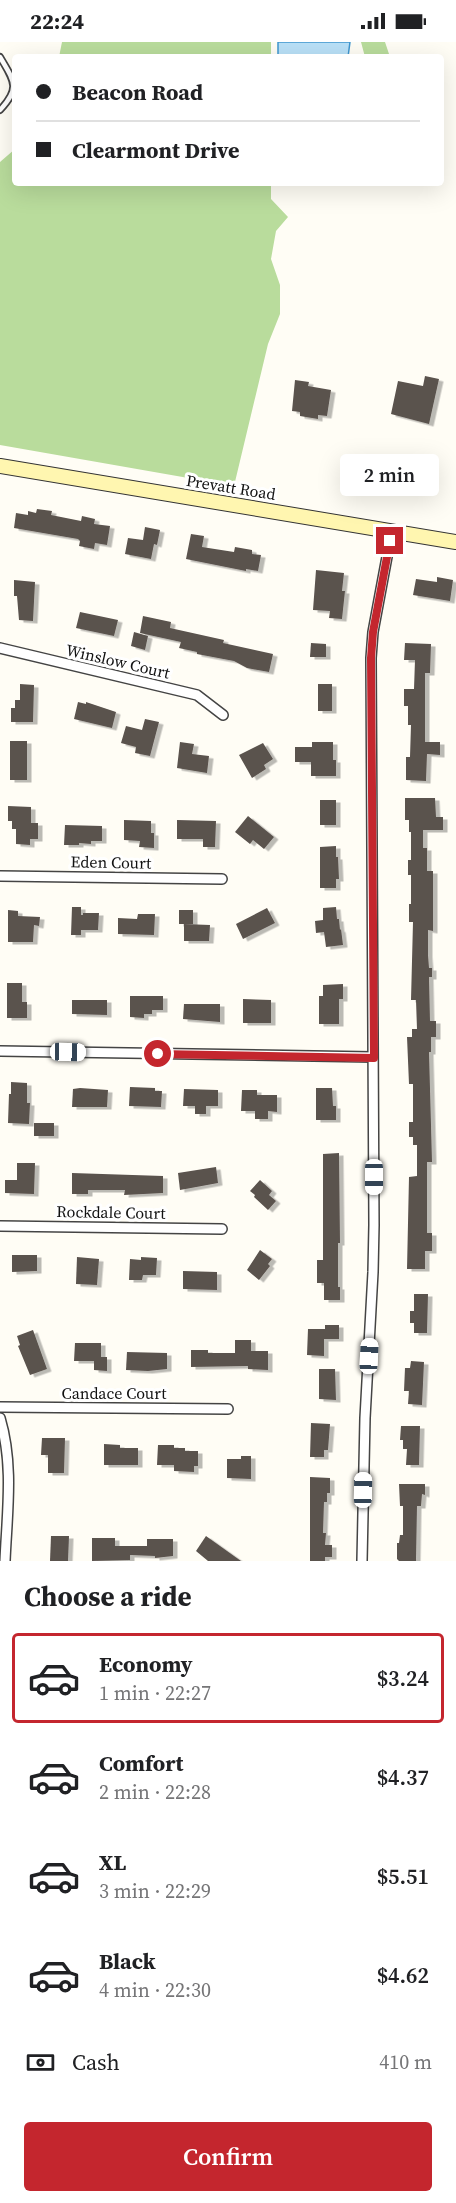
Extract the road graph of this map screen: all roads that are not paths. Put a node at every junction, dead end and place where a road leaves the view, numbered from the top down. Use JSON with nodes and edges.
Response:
{"nodes":[{"id":1,"x":0,"y":57,"type":"edge"},
{"id":2,"x":12,"y":82,"type":"edge"},
{"id":3,"x":12,"y":98,"type":"edge"},
{"id":4,"x":0,"y":110,"type":"edge"},
{"id":5,"x":0,"y":466,"type":"edge"},
{"id":6,"x":392,"y":530,"type":"junction"},
{"id":7,"x":456,"y":542,"type":"edge"},
{"id":8,"x":0,"y":648,"type":"edge"},
{"id":9,"x":223,"y":715,"type":"dead end"},
{"id":10,"x":0,"y":876,"type":"edge"},
{"id":11,"x":222,"y":879,"type":"dead end"},
{"id":12,"x":0,"y":1051,"type":"edge"},
{"id":13,"x":374,"y":1058,"type":"junction"},
{"id":14,"x":0,"y":1226,"type":"edge"},
{"id":15,"x":222,"y":1229,"type":"dead end"},
{"id":16,"x":0,"y":1407,"type":"edge"},
{"id":17,"x":228,"y":1409,"type":"dead end"},
{"id":18,"x":0,"y":1418,"type":"edge"},
{"id":19,"x":5,"y":1561,"type":"edge"},
{"id":20,"x":362,"y":1561,"type":"edge"}],
"edges":[{"from":1,"to":2,"type":"lane"},
{"from":3,"to":4,"type":"lane"},
{"from":5,"to":6,"type":"street","name":"Prevatt Road"},
{"from":6,"to":7,"type":"street","name":"Prevatt Road"},
{"from":6,"to":13,"type":"street"},
{"from":8,"to":9,"type":"street","name":"Winslow Court"},
{"from":10,"to":11,"type":"street","name":"Eden Court"},
{"from":12,"to":13,"type":"street"},
{"from":13,"to":20,"type":"street"},
{"from":14,"to":15,"type":"street","name":"Rockdale Court"},
{"from":16,"to":17,"type":"street","name":"Candace Court"},
{"from":18,"to":19,"type":"street"}]}
